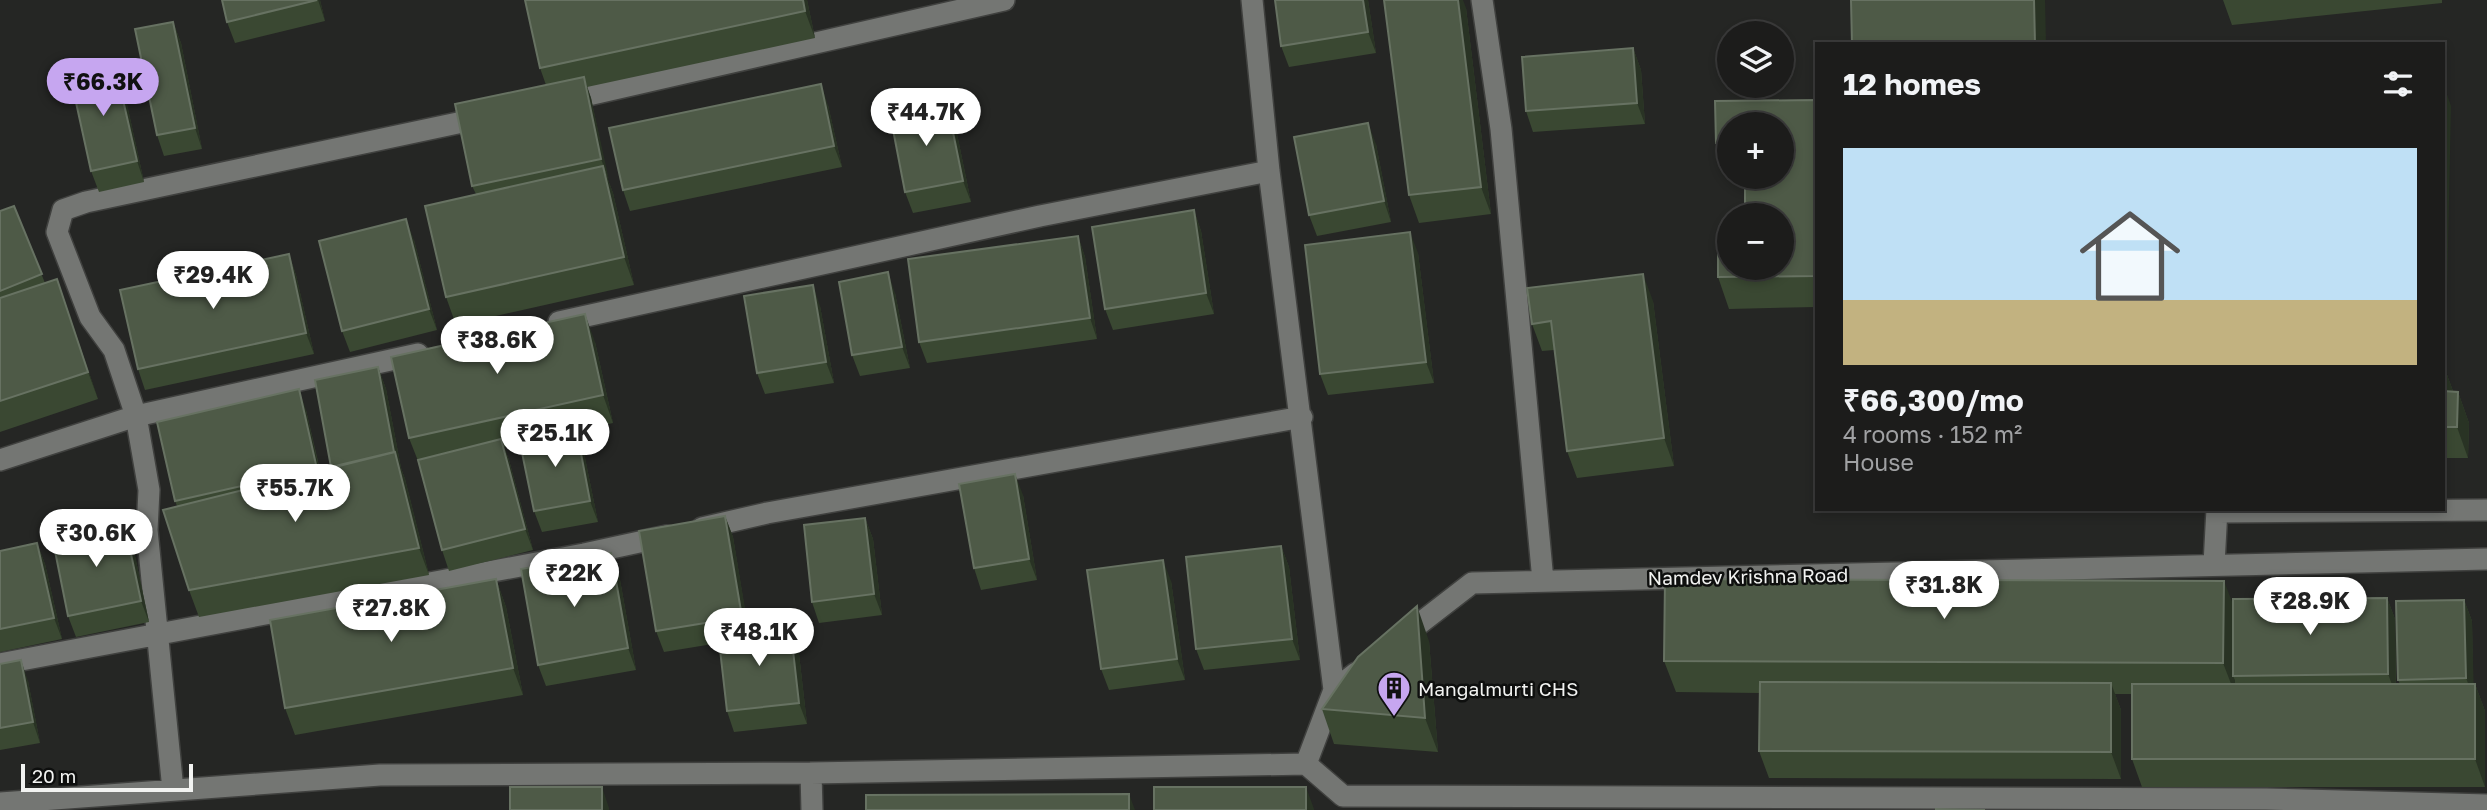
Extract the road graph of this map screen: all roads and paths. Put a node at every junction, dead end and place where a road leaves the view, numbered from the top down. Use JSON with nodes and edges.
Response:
{"nodes":[{"id":1,"x":1004,"y":0,"type":"edge"},
{"id":2,"x":1252,"y":0,"type":"edge"},
{"id":3,"x":1482,"y":0,"type":"edge"},
{"id":4,"x":537,"y":106,"type":"edge"},
{"id":5,"x":511,"y":112,"type":"edge"},
{"id":6,"x":1269,"y":172,"type":"junction"},
{"id":7,"x":541,"y":326,"type":"edge"},
{"id":8,"x":433,"y":350,"type":"edge"},
{"id":9,"x":136,"y":416,"type":"junction"},
{"id":10,"x":1302,"y":417,"type":"junction"},
{"id":11,"x":0,"y":460,"type":"edge"},
{"id":12,"x":2445,"y":510,"type":"edge"},
{"id":13,"x":2487,"y":510,"type":"edge"},
{"id":14,"x":2217,"y":511,"type":"edge"},
{"id":15,"x":2487,"y":559,"type":"edge"},
{"id":16,"x":2214,"y":564,"type":"junction"},
{"id":17,"x":1542,"y":581,"type":"junction"},
{"id":18,"x":158,"y":636,"type":"junction"},
{"id":19,"x":0,"y":664,"type":"edge"},
{"id":20,"x":1334,"y":691,"type":"junction"},
{"id":21,"x":1306,"y":764,"type":"junction"},
{"id":22,"x":811,"y":773,"type":"junction"},
{"id":23,"x":173,"y":790,"type":"junction"},
{"id":24,"x":0,"y":803,"type":"edge"},
{"id":25,"x":1342,"y":803,"type":"edge"},
{"id":26,"x":1825,"y":804,"type":"edge"},
{"id":27,"x":2052,"y":804,"type":"edge"},
{"id":28,"x":2266,"y":805,"type":"edge"},
{"id":29,"x":2487,"y":805,"type":"edge"},
{"id":30,"x":812,"y":810,"type":"edge"}],
"edges":[{"from":1,"to":4,"type":"street"},
{"from":2,"to":6,"type":"street"},
{"from":3,"to":17,"type":"street"},
{"from":5,"to":9,"type":"street"},
{"from":6,"to":7,"type":"street"},
{"from":6,"to":10,"type":"street"},
{"from":8,"to":9,"type":"street"},
{"from":9,"to":11,"type":"street"},
{"from":9,"to":18,"type":"street"},
{"from":10,"to":18,"type":"street"},
{"from":10,"to":20,"type":"street"},
{"from":12,"to":13,"type":"street"},
{"from":14,"to":16,"type":"street"},
{"from":15,"to":16,"type":"street","name":"Namdev Krishna Road"},
{"from":16,"to":17,"type":"street","name":"Namdev Krishna Road"},
{"from":17,"to":20,"type":"street","name":"Namdev Krishna Road"},
{"from":18,"to":19,"type":"street"},
{"from":18,"to":23,"type":"street"},
{"from":20,"to":21,"type":"street"},
{"from":21,"to":22,"type":"street"},
{"from":21,"to":25,"type":"street"},
{"from":22,"to":23,"type":"street"},
{"from":22,"to":30,"type":"street"},
{"from":23,"to":24,"type":"street"},
{"from":25,"to":26,"type":"street"},
{"from":26,"to":27,"type":"street"},
{"from":27,"to":28,"type":"street"},
{"from":28,"to":29,"type":"street"}]}
